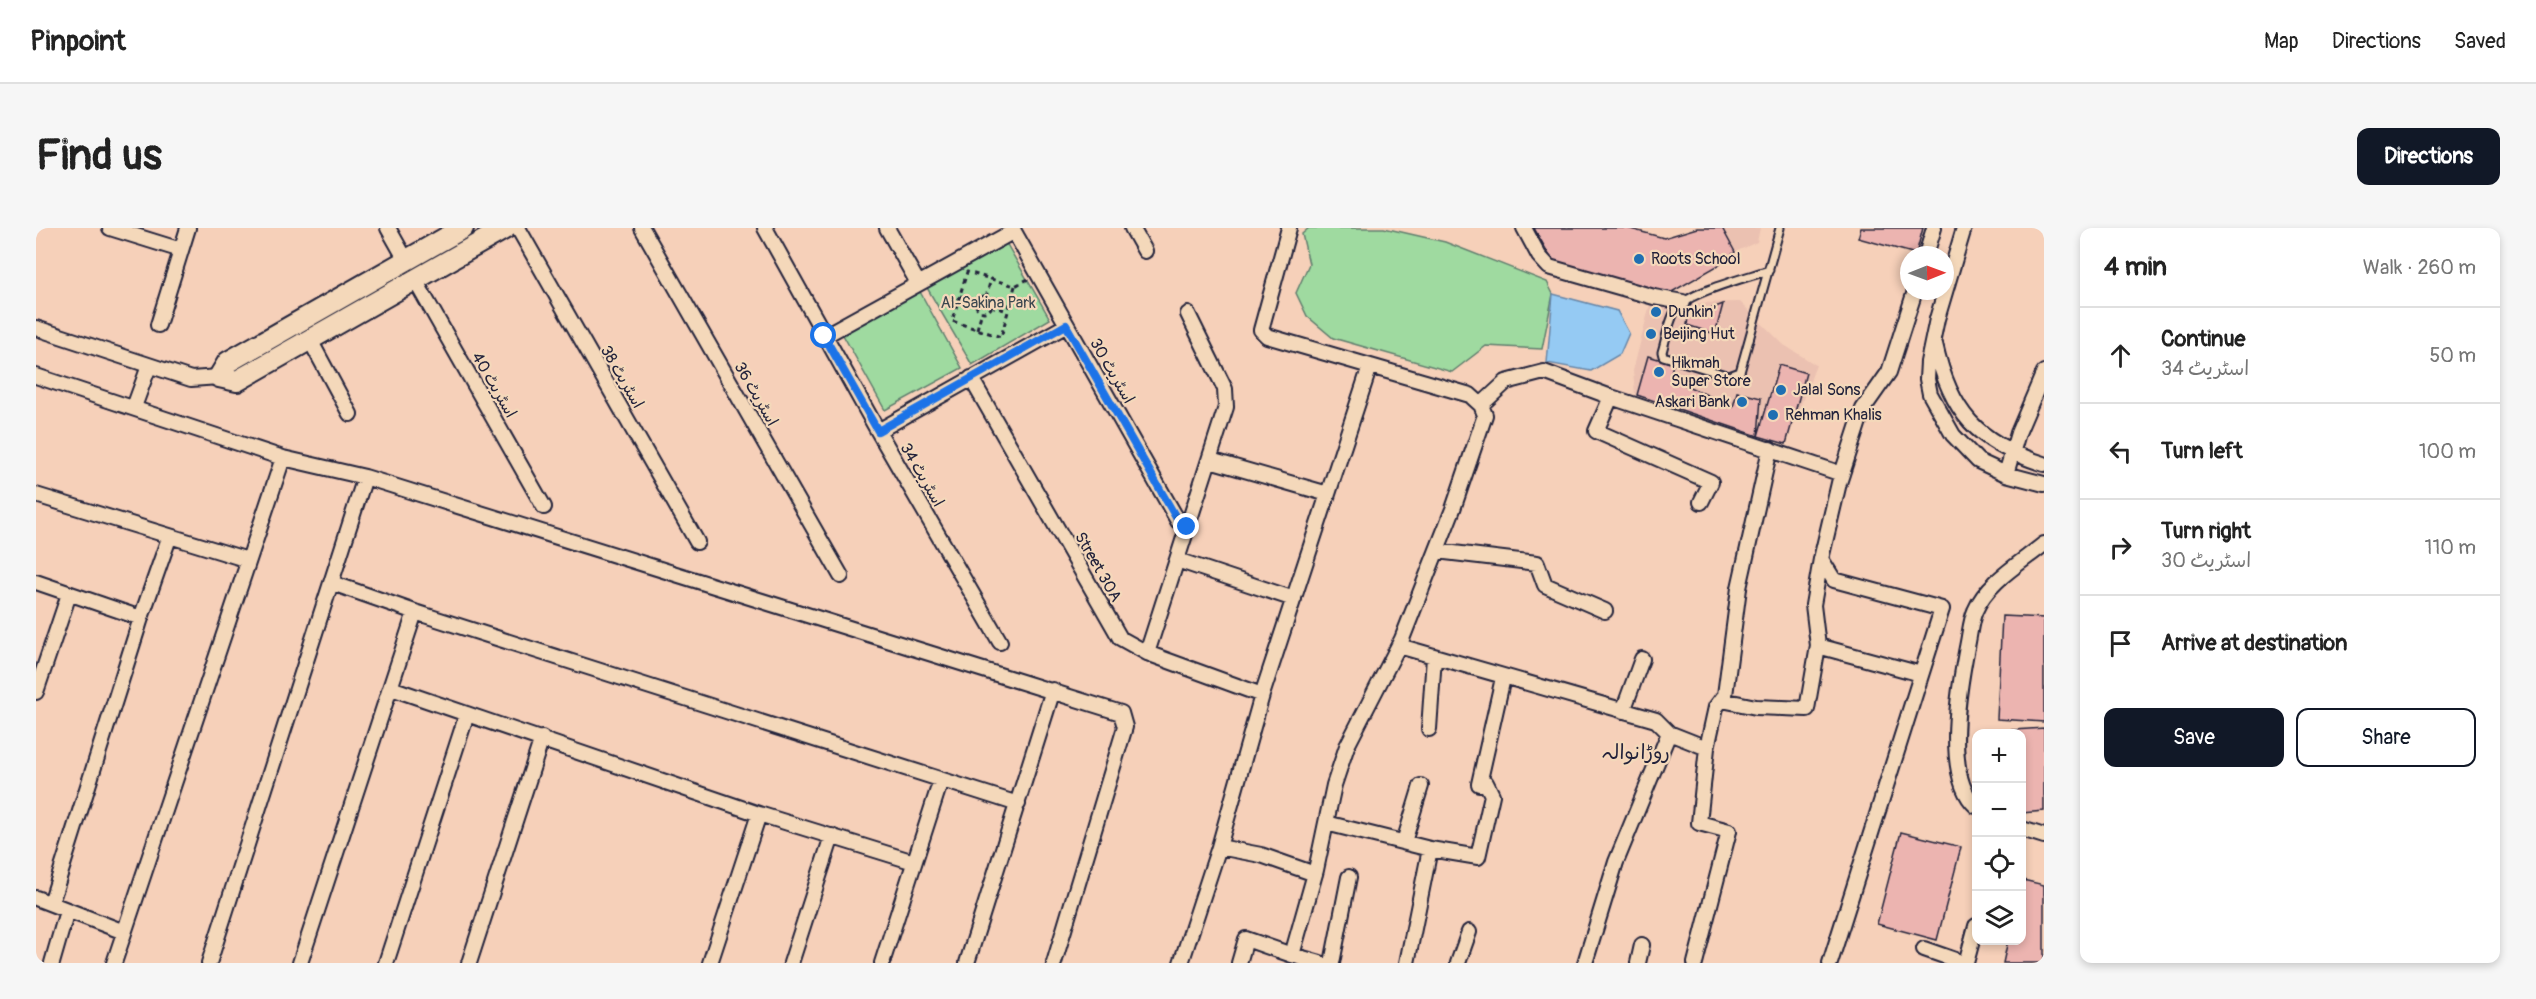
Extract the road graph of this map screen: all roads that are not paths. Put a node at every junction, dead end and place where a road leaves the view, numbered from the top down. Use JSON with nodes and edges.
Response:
{"nodes":[{"id":1,"x":110,"y":228,"type":"edge"},
{"id":2,"x":188,"y":228,"type":"edge"},
{"id":3,"x":388,"y":228,"type":"edge"},
{"id":4,"x":463,"y":228,"type":"edge"},
{"id":5,"x":506,"y":228,"type":"edge"},
{"id":6,"x":518,"y":228,"type":"edge"},
{"id":7,"x":642,"y":228,"type":"edge"},
{"id":8,"x":765,"y":228,"type":"edge"},
{"id":9,"x":887,"y":228,"type":"edge"},
{"id":10,"x":1132,"y":228,"type":"edge"},
{"id":11,"x":1289,"y":228,"type":"edge"},
{"id":12,"x":1524,"y":228,"type":"edge"},
{"id":13,"x":1780,"y":228,"type":"edge"},
{"id":14,"x":1934,"y":228,"type":"edge"},
{"id":15,"x":1964,"y":228,"type":"edge"},
{"id":16,"x":1013,"y":229,"type":"edge"},
{"id":17,"x":1929,"y":246,"type":"edge"},
{"id":18,"x":182,"y":250,"type":"junction"},
{"id":19,"x":1145,"y":251,"type":"dead end"},
{"id":20,"x":406,"y":260,"type":"junction"},
{"id":21,"x":1769,"y":270,"type":"junction"},
{"id":22,"x":415,"y":280,"type":"junction"},
{"id":23,"x":918,"y":284,"type":"junction"},
{"id":24,"x":1912,"y":300,"type":"edge"},
{"id":25,"x":1683,"y":302,"type":"junction"},
{"id":26,"x":1188,"y":314,"type":"dead end"},
{"id":27,"x":158,"y":325,"type":"dead end"},
{"id":28,"x":1066,"y":325,"type":"junction"},
{"id":29,"x":36,"y":328,"type":"edge"},
{"id":30,"x":824,"y":336,"type":"junction"},
{"id":31,"x":310,"y":340,"type":"junction"},
{"id":32,"x":1934,"y":342,"type":"junction"},
{"id":33,"x":149,"y":366,"type":"junction"},
{"id":34,"x":1370,"y":366,"type":"junction"},
{"id":35,"x":2044,"y":372,"type":"edge"},
{"id":36,"x":36,"y":376,"type":"edge"},
{"id":37,"x":219,"y":377,"type":"junction"},
{"id":38,"x":970,"y":378,"type":"junction"},
{"id":39,"x":1611,"y":397,"type":"junction"},
{"id":40,"x":1481,"y":405,"type":"junction"},
{"id":41,"x":134,"y":407,"type":"junction"},
{"id":42,"x":350,"y":414,"type":"dead end"},
{"id":43,"x":878,"y":431,"type":"junction"},
{"id":44,"x":1770,"y":449,"type":"junction"},
{"id":45,"x":2011,"y":454,"type":"junction"},
{"id":46,"x":283,"y":458,"type":"junction"},
{"id":47,"x":1210,"y":460,"type":"junction"},
{"id":48,"x":2044,"y":464,"type":"edge"},
{"id":49,"x":1842,"y":474,"type":"junction"},
{"id":50,"x":2006,"y":474,"type":"junction"},
{"id":51,"x":365,"y":477,"type":"junction"},
{"id":52,"x":2044,"y":484,"type":"edge"},
{"id":53,"x":1328,"y":494,"type":"junction"},
{"id":54,"x":36,"y":495,"type":"edge"},
{"id":55,"x":1701,"y":502,"type":"dead end"},
{"id":56,"x":544,"y":507,"type":"dead end"},
{"id":57,"x":1187,"y":527,"type":"junction"},
{"id":58,"x":169,"y":538,"type":"junction"},
{"id":59,"x":697,"y":542,"type":"dead end"},
{"id":60,"x":2044,"y":544,"type":"edge"},
{"id":61,"x":1437,"y":551,"type":"junction"},
{"id":62,"x":1821,"y":559,"type":"junction"},
{"id":63,"x":248,"y":560,"type":"junction"},
{"id":64,"x":1177,"y":560,"type":"junction"},
{"id":65,"x":841,"y":576,"type":"dead end"},
{"id":66,"x":36,"y":582,"type":"edge"},
{"id":67,"x":332,"y":583,"type":"junction"},
{"id":68,"x":69,"y":594,"type":"junction"},
{"id":69,"x":1294,"y":599,"type":"junction"},
{"id":70,"x":1605,"y":611,"type":"dead end"},
{"id":71,"x":415,"y":612,"type":"junction"},
{"id":72,"x":141,"y":618,"type":"junction"},
{"id":73,"x":1000,"y":642,"type":"dead end"},
{"id":74,"x":1399,"y":646,"type":"junction"},
{"id":75,"x":1818,"y":646,"type":"junction"},
{"id":76,"x":1147,"y":653,"type":"junction"},
{"id":77,"x":1434,"y":657,"type":"junction"},
{"id":78,"x":1642,"y":660,"type":"dead end"},
{"id":79,"x":1921,"y":674,"type":"junction"},
{"id":80,"x":1503,"y":678,"type":"junction"},
{"id":81,"x":391,"y":688,"type":"junction"},
{"id":82,"x":1053,"y":690,"type":"junction"},
{"id":83,"x":36,"y":692,"type":"edge"},
{"id":84,"x":1262,"y":695,"type":"junction"},
{"id":85,"x":1722,"y":700,"type":"junction"},
{"id":86,"x":1623,"y":711,"type":"junction"},
{"id":87,"x":467,"y":714,"type":"junction"},
{"id":88,"x":1428,"y":729,"type":"dead end"},
{"id":89,"x":1669,"y":733,"type":"junction"},
{"id":90,"x":542,"y":738,"type":"junction"},
{"id":91,"x":1707,"y":748,"type":"junction"},
{"id":92,"x":941,"y":780,"type":"junction"},
{"id":93,"x":1421,"y":786,"type":"dead end"},
{"id":94,"x":1972,"y":802,"type":"edge"},
{"id":95,"x":1017,"y":804,"type":"junction"},
{"id":96,"x":759,"y":814,"type":"junction"},
{"id":97,"x":1326,"y":823,"type":"junction"},
{"id":98,"x":2026,"y":830,"type":"edge"},
{"id":99,"x":832,"y":836,"type":"junction"},
{"id":100,"x":2044,"y":836,"type":"edge"},
{"id":101,"x":1404,"y":843,"type":"junction"},
{"id":102,"x":1219,"y":847,"type":"junction"},
{"id":103,"x":1430,"y":849,"type":"junction"},
{"id":104,"x":914,"y":862,"type":"junction"},
{"id":105,"x":1315,"y":874,"type":"junction"},
{"id":106,"x":1349,"y":877,"type":"dead end"},
{"id":107,"x":36,"y":898,"type":"edge"},
{"id":108,"x":51,"y":903,"type":"junction"},
{"id":109,"x":68,"y":911,"type":"junction"},
{"id":110,"x":124,"y":932,"type":"junction"},
{"id":111,"x":1469,"y":932,"type":"dead end"},
{"id":112,"x":1972,"y":941,"type":"edge"},
{"id":113,"x":1642,"y":945,"type":"dead end"},
{"id":114,"x":1924,"y":949,"type":"dead end"},
{"id":115,"x":1292,"y":955,"type":"junction"},
{"id":116,"x":52,"y":963,"type":"edge"},
{"id":117,"x":114,"y":963,"type":"edge"},
{"id":118,"x":209,"y":963,"type":"edge"},
{"id":119,"x":300,"y":963,"type":"edge"},
{"id":120,"x":386,"y":963,"type":"edge"},
{"id":121,"x":469,"y":963,"type":"edge"},
{"id":122,"x":710,"y":963,"type":"edge"},
{"id":123,"x":790,"y":963,"type":"edge"},
{"id":124,"x":882,"y":963,"type":"edge"},
{"id":125,"x":967,"y":963,"type":"edge"},
{"id":126,"x":1054,"y":963,"type":"edge"},
{"id":127,"x":1181,"y":963,"type":"edge"},
{"id":128,"x":1239,"y":963,"type":"edge"},
{"id":129,"x":1320,"y":963,"type":"edge"},
{"id":130,"x":1332,"y":963,"type":"edge"},
{"id":131,"x":1407,"y":963,"type":"edge"},
{"id":132,"x":1458,"y":963,"type":"edge"},
{"id":133,"x":1585,"y":963,"type":"edge"},
{"id":134,"x":1638,"y":963,"type":"edge"},
{"id":135,"x":1695,"y":963,"type":"edge"},
{"id":136,"x":1830,"y":963,"type":"edge"},
{"id":137,"x":1965,"y":963,"type":"edge"}],
"edges":[{"from":1,"to":18,"type":"street"},
{"from":2,"to":18,"type":"street"},
{"from":3,"to":20,"type":"street"},
{"from":4,"to":20,"type":"street"},
{"from":5,"to":22,"type":"street"},
{"from":6,"to":59,"type":"street","name":"اسٹریٹ 38"},
{"from":7,"to":65,"type":"street","name":"اسٹریٹ 36"},
{"from":8,"to":30,"type":"street","name":"اسٹریٹ 34"},
{"from":9,"to":23,"type":"street"},
{"from":10,"to":19,"type":"street"},
{"from":11,"to":34,"type":"street"},
{"from":12,"to":25,"type":"street"},
{"from":13,"to":21,"type":"lane"},
{"from":14,"to":17,"type":"street"},
{"from":15,"to":32,"type":"street"},
{"from":16,"to":23,"type":"street"},
{"from":16,"to":28,"type":"street","name":"اسٹریٹ 30"},
{"from":18,"to":27,"type":"street"},
{"from":20,"to":37,"type":"street"},
{"from":21,"to":25,"type":"lane"},
{"from":21,"to":25,"type":"lane"},
{"from":22,"to":31,"type":"street"},
{"from":22,"to":56,"type":"street","name":"اسٹریٹ 40"},
{"from":23,"to":30,"type":"street"},
{"from":24,"to":49,"type":"street"},
{"from":26,"to":47,"type":"street"},
{"from":28,"to":38,"type":"street"},
{"from":28,"to":57,"type":"street","name":"اسٹریٹ 30"},
{"from":29,"to":33,"type":"street"},
{"from":30,"to":43,"type":"street","name":"اسٹریٹ 34"},
{"from":31,"to":37,"type":"street"},
{"from":31,"to":42,"type":"street"},
{"from":32,"to":45,"type":"street"},
{"from":32,"to":50,"type":"street"},
{"from":33,"to":37,"type":"street"},
{"from":33,"to":41,"type":"street"},
{"from":34,"to":40,"type":"street"},
{"from":34,"to":53,"type":"street"},
{"from":35,"to":45,"type":"street"},
{"from":36,"to":41,"type":"street"},
{"from":38,"to":43,"type":"street"},
{"from":38,"to":76,"type":"street","name":"Street 30A"},
{"from":39,"to":40,"type":"street"},
{"from":39,"to":44,"type":"street"},
{"from":39,"to":55,"type":"street"},
{"from":40,"to":61,"type":"street"},
{"from":41,"to":46,"type":"street"},
{"from":43,"to":73,"type":"street","name":"اسٹریٹ 34"},
{"from":44,"to":49,"type":"street"},
{"from":44,"to":85,"type":"street"},
{"from":45,"to":48,"type":"street"},
{"from":45,"to":50,"type":"street"},
{"from":46,"to":51,"type":"street"},
{"from":46,"to":63,"type":"street"},
{"from":47,"to":53,"type":"street"},
{"from":47,"to":57,"type":"street"},
{"from":49,"to":62,"type":"street"},
{"from":50,"to":52,"type":"street"},
{"from":51,"to":67,"type":"street"},
{"from":51,"to":82,"type":"street"},
{"from":53,"to":69,"type":"street"},
{"from":54,"to":58,"type":"street"},
{"from":57,"to":64,"type":"street"},
{"from":58,"to":63,"type":"street"},
{"from":58,"to":72,"type":"street"},
{"from":60,"to":94,"type":"street"},
{"from":61,"to":70,"type":"street"},
{"from":61,"to":74,"type":"street"},
{"from":62,"to":75,"type":"street"},
{"from":62,"to":79,"type":"street"},
{"from":63,"to":110,"type":"street"},
{"from":64,"to":69,"type":"street"},
{"from":64,"to":76,"type":"street"},
{"from":66,"to":68,"type":"street"},
{"from":67,"to":71,"type":"street"},
{"from":67,"to":118,"type":"street"},
{"from":68,"to":72,"type":"street"},
{"from":68,"to":83,"type":"street"},
{"from":69,"to":84,"type":"street"},
{"from":71,"to":81,"type":"street"},
{"from":71,"to":92,"type":"street"},
{"from":72,"to":108,"type":"street"},
{"from":74,"to":77,"type":"street"},
{"from":74,"to":97,"type":"street"},
{"from":75,"to":79,"type":"street"},
{"from":75,"to":85,"type":"street"},
{"from":76,"to":84,"type":"street","name":"Street 30A"},
{"from":77,"to":80,"type":"street"},
{"from":77,"to":88,"type":"street"},
{"from":78,"to":86,"type":"street"},
{"from":79,"to":136,"type":"street"},
{"from":80,"to":86,"type":"street"},
{"from":80,"to":103,"type":"street"},
{"from":81,"to":87,"type":"street"},
{"from":81,"to":119,"type":"street"},
{"from":82,"to":95,"type":"street"},
{"from":82,"to":126,"type":"street"},
{"from":84,"to":102,"type":"street"},
{"from":85,"to":91,"type":"street"},
{"from":86,"to":89,"type":"street"},
{"from":87,"to":90,"type":"street"},
{"from":87,"to":120,"type":"street"},
{"from":89,"to":91,"type":"street"},
{"from":89,"to":133,"type":"street"},
{"from":90,"to":96,"type":"street"},
{"from":90,"to":121,"type":"street"},
{"from":91,"to":135,"type":"street"},
{"from":92,"to":95,"type":"street"},
{"from":92,"to":104,"type":"street"},
{"from":93,"to":101,"type":"street"},
{"from":95,"to":125,"type":"street"},
{"from":96,"to":99,"type":"street"},
{"from":96,"to":122,"type":"street"},
{"from":97,"to":101,"type":"street"},
{"from":97,"to":105,"type":"street"},
{"from":98,"to":100,"type":"street"},
{"from":99,"to":104,"type":"street"},
{"from":99,"to":123,"type":"street"},
{"from":101,"to":103,"type":"street"},
{"from":102,"to":105,"type":"street"},
{"from":102,"to":127,"type":"street"},
{"from":103,"to":131,"type":"street"},
{"from":104,"to":124,"type":"street"},
{"from":105,"to":115,"type":"street"},
{"from":106,"to":130,"type":"street"},
{"from":107,"to":108,"type":"street"},
{"from":108,"to":109,"type":"street"},
{"from":109,"to":110,"type":"street"},
{"from":109,"to":116,"type":"street"},
{"from":110,"to":117,"type":"street"},
{"from":111,"to":132,"type":"street"},
{"from":112,"to":137,"type":"street"},
{"from":113,"to":134,"type":"street"},
{"from":114,"to":137,"type":"street"},
{"from":115,"to":128,"type":"street"},
{"from":115,"to":129,"type":"street"}]}
